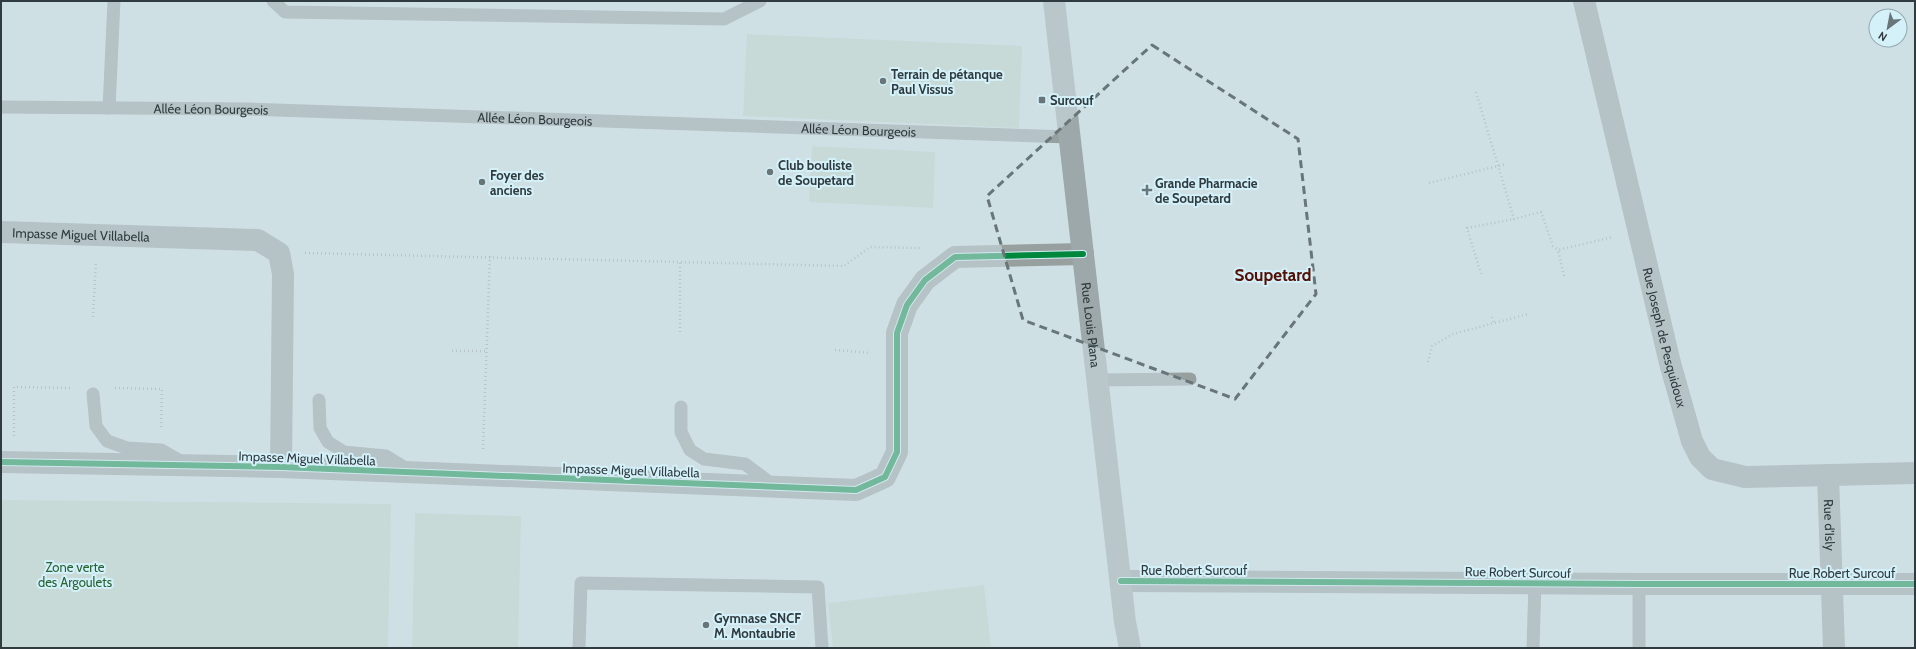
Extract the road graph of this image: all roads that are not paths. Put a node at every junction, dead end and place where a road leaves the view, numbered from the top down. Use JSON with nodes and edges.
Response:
{"nodes":[{"id":1,"x":114,"y":1,"type":"edge"},
{"id":2,"x":273,"y":1,"type":"edge"},
{"id":3,"x":760,"y":1,"type":"edge"},
{"id":4,"x":1054,"y":1,"type":"edge"},
{"id":5,"x":1584,"y":1,"type":"edge"},
{"id":6,"x":1,"y":107,"type":"edge"},
{"id":7,"x":108,"y":108,"type":"junction"},
{"id":8,"x":1069,"y":137,"type":"junction"},
{"id":9,"x":1,"y":232,"type":"edge"},
{"id":10,"x":1083,"y":254,"type":"junction"},
{"id":11,"x":1190,"y":379,"type":"dead end"},
{"id":12,"x":1098,"y":380,"type":"junction"},
{"id":13,"x":93,"y":394,"type":"dead end"},
{"id":14,"x":319,"y":400,"type":"dead end"},
{"id":15,"x":681,"y":407,"type":"dead end"},
{"id":16,"x":1,"y":462,"type":"edge"},
{"id":17,"x":189,"y":466,"type":"junction"},
{"id":18,"x":282,"y":467,"type":"junction"},
{"id":19,"x":412,"y":472,"type":"junction"},
{"id":20,"x":1915,"y":473,"type":"edge"},
{"id":21,"x":1828,"y":475,"type":"junction"},
{"id":22,"x":775,"y":486,"type":"junction"},
{"id":23,"x":1121,"y":581,"type":"junction"},
{"id":24,"x":1534,"y":583,"type":"junction"},
{"id":25,"x":1639,"y":584,"type":"junction"},
{"id":26,"x":1831,"y":584,"type":"junction"},
{"id":27,"x":1915,"y":584,"type":"edge"},
{"id":28,"x":579,"y":648,"type":"edge"},
{"id":29,"x":822,"y":648,"type":"edge"},
{"id":30,"x":1130,"y":648,"type":"edge"},
{"id":31,"x":1533,"y":648,"type":"edge"},
{"id":32,"x":1639,"y":648,"type":"edge"},
{"id":33,"x":1834,"y":648,"type":"edge"}],
"edges":[{"from":1,"to":7,"type":"lane"},
{"from":2,"to":3,"type":"lane"},
{"from":4,"to":8,"type":"street","name":"Rue Louis Plana"},
{"from":5,"to":21,"type":"street","name":"Rue Joseph de Pesquidoux"},
{"from":6,"to":7,"type":"lane","name":"Allée Léon Bourgeois"},
{"from":7,"to":8,"type":"lane","name":"Allée Léon Bourgeois"},
{"from":8,"to":10,"type":"street","name":"Rue Louis Plana"},
{"from":9,"to":18,"type":"street","name":"Impasse Miguel Villabella"},
{"from":10,"to":12,"type":"street","name":"Rue Louis Plana"},
{"from":10,"to":22,"type":"street","name":"Impasse Miguel Villabella"},
{"from":11,"to":12,"type":"lane"},
{"from":12,"to":23,"type":"street","name":"Rue Louis Plana"},
{"from":13,"to":17,"type":"lane"},
{"from":14,"to":19,"type":"lane"},
{"from":15,"to":22,"type":"lane"},
{"from":16,"to":17,"type":"street","name":"Impasse Miguel Villabella"},
{"from":17,"to":18,"type":"street","name":"Impasse Miguel Villabella"},
{"from":18,"to":19,"type":"street","name":"Impasse Miguel Villabella"},
{"from":19,"to":22,"type":"street","name":"Impasse Miguel Villabella"},
{"from":20,"to":21,"type":"street","name":"Rue Joseph de Pesquidoux"},
{"from":21,"to":26,"type":"street","name":"Rue d'Isly"},
{"from":23,"to":24,"type":"street","name":"Rue Robert Surcouf"},
{"from":23,"to":30,"type":"street","name":"Rue Louis Plana"},
{"from":24,"to":25,"type":"street","name":"Rue Robert Surcouf"},
{"from":24,"to":31,"type":"lane"},
{"from":25,"to":26,"type":"street","name":"Rue Robert Surcouf"},
{"from":25,"to":32,"type":"lane"},
{"from":26,"to":27,"type":"street","name":"Rue Robert Surcouf"},
{"from":26,"to":33,"type":"street","name":"Rue d'Isly"},
{"from":28,"to":29,"type":"lane"}]}
